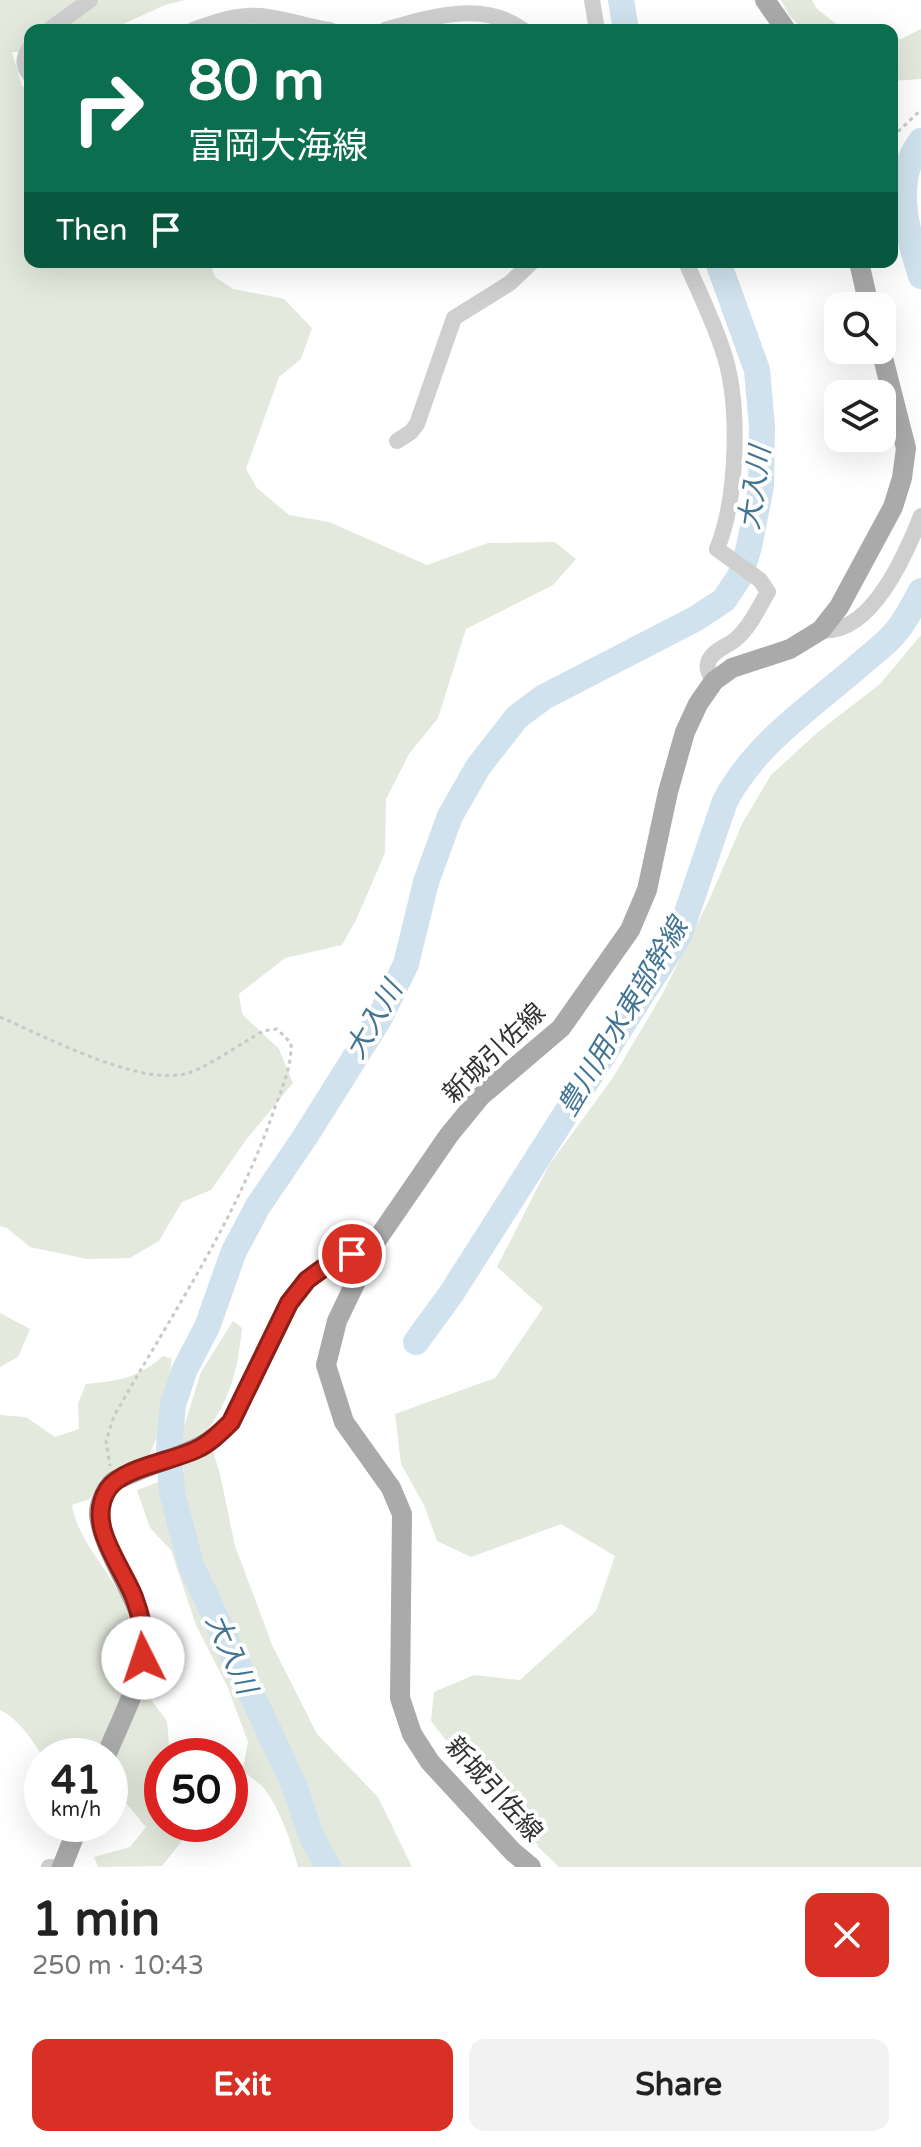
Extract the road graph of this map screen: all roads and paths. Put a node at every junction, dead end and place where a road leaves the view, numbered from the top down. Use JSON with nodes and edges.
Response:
{"nodes":[{"id":1,"x":90,"y":0,"type":"edge"},
{"id":2,"x":592,"y":0,"type":"edge"},
{"id":3,"x":765,"y":0,"type":"edge"},
{"id":4,"x":57,"y":24,"type":"edge"},
{"id":5,"x":214,"y":24,"type":"edge"},
{"id":6,"x":301,"y":24,"type":"edge"},
{"id":7,"x":405,"y":24,"type":"edge"},
{"id":8,"x":514,"y":24,"type":"edge"},
{"id":9,"x":596,"y":24,"type":"edge"},
{"id":10,"x":782,"y":24,"type":"edge"},
{"id":11,"x":921,"y":110,"type":"edge"},
{"id":12,"x":898,"y":131,"type":"edge"},
{"id":13,"x":526,"y":268,"type":"edge"},
{"id":14,"x":689,"y":268,"type":"edge"},
{"id":15,"x":860,"y":268,"type":"edge"},
{"id":16,"x":866,"y":292,"type":"edge"},
{"id":17,"x":885,"y":364,"type":"edge"},
{"id":18,"x":397,"y":441,"type":"dead end"},
{"id":19,"x":921,"y":516,"type":"edge"},
{"id":20,"x":821,"y":630,"type":"junction"},
{"id":21,"x":714,"y":681,"type":"junction"},
{"id":22,"x":0,"y":1017,"type":"edge"},
{"id":23,"x":374,"y":1244,"type":"junction"},
{"id":24,"x":113,"y":1482,"type":"junction"},
{"id":25,"x":113,"y":1738,"type":"edge"},
{"id":26,"x":72,"y":1842,"type":"edge"},
{"id":27,"x":62,"y":1867,"type":"edge"},
{"id":28,"x":531,"y":1867,"type":"edge"}],
"edges":[{"from":1,"to":4,"type":"street"},
{"from":2,"to":9,"type":"street"},
{"from":3,"to":10,"type":"main road"},
{"from":5,"to":6,"type":"street"},
{"from":7,"to":8,"type":"street"},
{"from":11,"to":12,"type":"path"},
{"from":13,"to":18,"type":"street"},
{"from":14,"to":21,"type":"street"},
{"from":15,"to":16,"type":"main road"},
{"from":17,"to":20,"type":"main road"},
{"from":19,"to":20,"type":"street"},
{"from":20,"to":21,"type":"main road"},
{"from":21,"to":23,"type":"main road","name":"新城引佐線"},
{"from":22,"to":24,"type":"path"},
{"from":23,"to":24,"type":"main road"},
{"from":23,"to":28,"type":"main road","name":"新城引佐線"},
{"from":24,"to":25,"type":"main road"},
{"from":26,"to":27,"type":"main road"}]}
